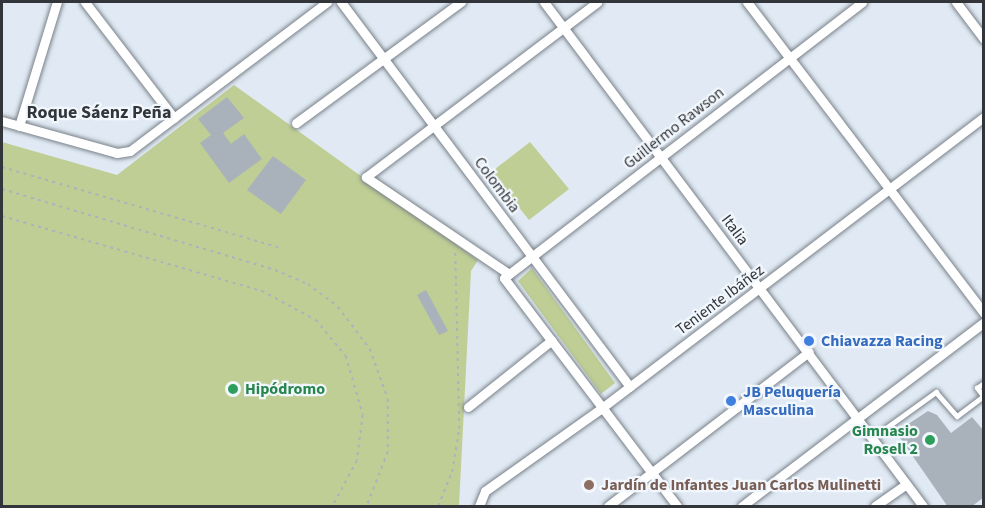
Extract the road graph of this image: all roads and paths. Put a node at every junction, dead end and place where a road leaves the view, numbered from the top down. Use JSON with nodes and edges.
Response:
{"nodes":[{"id":1,"x":57,"y":2,"type":"edge"},
{"id":2,"x":85,"y":2,"type":"edge"},
{"id":3,"x":327,"y":2,"type":"edge"},
{"id":4,"x":341,"y":2,"type":"edge"},
{"id":5,"x":461,"y":2,"type":"edge"},
{"id":6,"x":544,"y":2,"type":"edge"},
{"id":7,"x":597,"y":2,"type":"edge"},
{"id":8,"x":747,"y":2,"type":"edge"},
{"id":9,"x":862,"y":2,"type":"edge"},
{"id":10,"x":956,"y":2,"type":"edge"},
{"id":11,"x":563,"y":28,"type":"junction"},
{"id":12,"x":984,"y":39,"type":"edge"},
{"id":13,"x":789,"y":58,"type":"junction"},
{"id":14,"x":384,"y":59,"type":"junction"},
{"id":15,"x":984,"y":117,"type":"edge"},
{"id":16,"x":174,"y":118,"type":"junction"},
{"id":17,"x":2,"y":121,"type":"edge"},
{"id":18,"x":296,"y":123,"type":"dead end"},
{"id":19,"x":433,"y":125,"type":"junction"},
{"id":20,"x":19,"y":126,"type":"junction"},
{"id":21,"x":661,"y":157,"type":"junction"},
{"id":22,"x":2,"y":167,"type":"edge"},
{"id":23,"x":2,"y":189,"type":"edge"},
{"id":24,"x":888,"y":190,"type":"junction"},
{"id":25,"x":2,"y":216,"type":"edge"},
{"id":26,"x":280,"y":248,"type":"dead end"},
{"id":27,"x":455,"y":251,"type":"dead end"},
{"id":28,"x":532,"y":256,"type":"junction"},
{"id":29,"x":506,"y":276,"type":"junction"},
{"id":30,"x":760,"y":288,"type":"junction"},
{"id":31,"x":984,"y":313,"type":"edge"},
{"id":32,"x":984,"y":322,"type":"edge"},
{"id":33,"x":552,"y":340,"type":"junction"},
{"id":34,"x":809,"y":352,"type":"junction"},
{"id":35,"x":984,"y":383,"type":"edge"},
{"id":36,"x":630,"y":387,"type":"junction"},
{"id":37,"x":983,"y":396,"type":"edge"},
{"id":38,"x":468,"y":407,"type":"dead end"},
{"id":39,"x":603,"y":407,"type":"junction"},
{"id":40,"x":857,"y":418,"type":"junction"},
{"id":41,"x":872,"y":438,"type":"junction"},
{"id":42,"x":651,"y":473,"type":"junction"},
{"id":43,"x":906,"y":484,"type":"junction"},
{"id":44,"x":333,"y":507,"type":"edge"},
{"id":45,"x":367,"y":507,"type":"edge"},
{"id":46,"x":438,"y":507,"type":"edge"},
{"id":47,"x":479,"y":507,"type":"edge"},
{"id":48,"x":608,"y":507,"type":"edge"},
{"id":49,"x":677,"y":507,"type":"edge"},
{"id":50,"x":742,"y":507,"type":"edge"},
{"id":51,"x":875,"y":507,"type":"edge"},
{"id":52,"x":923,"y":507,"type":"edge"}],
"edges":[{"from":1,"to":20,"type":"street"},
{"from":2,"to":16,"type":"street"},
{"from":3,"to":16,"type":"street"},
{"from":4,"to":14,"type":"street","name":"Colombia"},
{"from":5,"to":14,"type":"street"},
{"from":6,"to":11,"type":"street","name":"Italia"},
{"from":7,"to":11,"type":"street"},
{"from":8,"to":13,"type":"street"},
{"from":9,"to":13,"type":"street","name":"Guillermo Rawson"},
{"from":10,"to":12,"type":"street"},
{"from":11,"to":19,"type":"street"},
{"from":11,"to":21,"type":"street","name":"Italia"},
{"from":13,"to":21,"type":"street","name":"Guillermo Rawson"},
{"from":13,"to":24,"type":"street"},
{"from":14,"to":18,"type":"street"},
{"from":14,"to":19,"type":"street","name":"Colombia"},
{"from":15,"to":24,"type":"street","name":"Teniente Ibáñez"},
{"from":16,"to":20,"type":"street"},
{"from":17,"to":20,"type":"street"},
{"from":19,"to":28,"type":"street","name":"Colombia"},
{"from":19,"to":29,"type":"street"},
{"from":21,"to":28,"type":"street","name":"Guillermo Rawson"},
{"from":21,"to":30,"type":"street","name":"Italia"},
{"from":22,"to":26,"type":"path"},
{"from":23,"to":45,"type":"path"},
{"from":24,"to":30,"type":"street","name":"Teniente Ibáñez"},
{"from":24,"to":31,"type":"street"},
{"from":25,"to":44,"type":"path"},
{"from":27,"to":46,"type":"path"},
{"from":28,"to":29,"type":"street","name":"Guillermo Rawson"},
{"from":28,"to":36,"type":"street","name":"Colombia"},
{"from":29,"to":33,"type":"street"},
{"from":30,"to":34,"type":"street","name":"Italia"},
{"from":30,"to":36,"type":"street","name":"Teniente Ibáñez"},
{"from":32,"to":40,"type":"street"},
{"from":33,"to":38,"type":"street"},
{"from":33,"to":39,"type":"street"},
{"from":34,"to":40,"type":"street","name":"Italia"},
{"from":34,"to":42,"type":"street"},
{"from":35,"to":37,"type":"lane"},
{"from":36,"to":39,"type":"street","name":"Teniente Ibáñez"},
{"from":37,"to":41,"type":"lane"},
{"from":39,"to":42,"type":"street"},
{"from":39,"to":47,"type":"street","name":"Teniente Ibáñez"},
{"from":40,"to":41,"type":"street","name":"Italia"},
{"from":40,"to":50,"type":"street"},
{"from":41,"to":43,"type":"street","name":"Italia"},
{"from":42,"to":48,"type":"street"},
{"from":42,"to":49,"type":"street"},
{"from":43,"to":51,"type":"street"},
{"from":43,"to":52,"type":"street","name":"Italia"}]}
